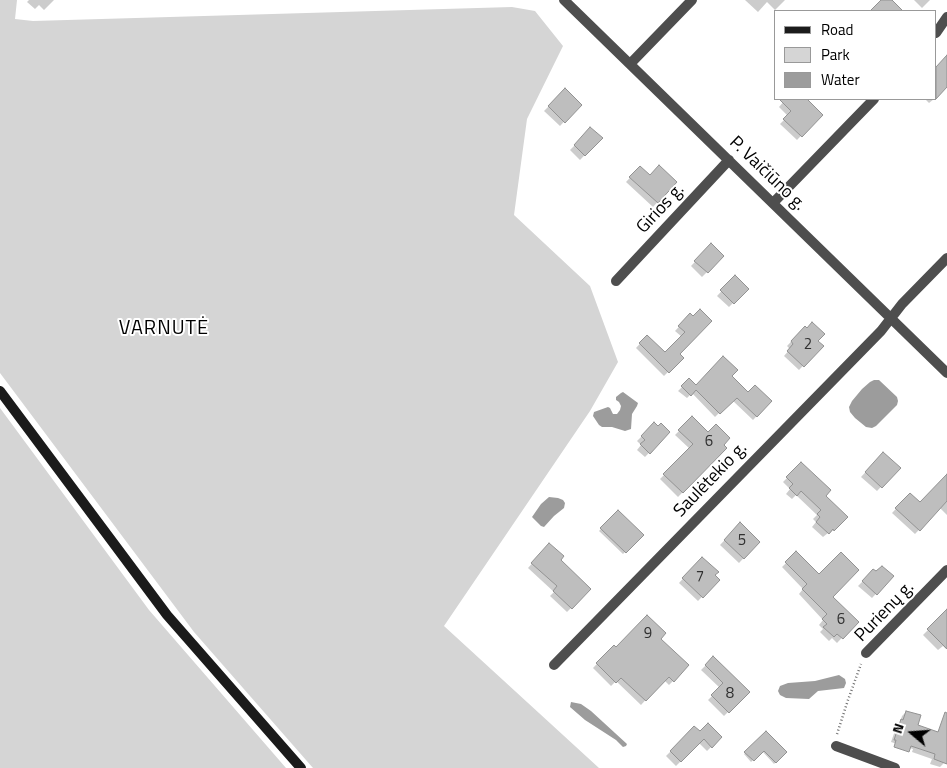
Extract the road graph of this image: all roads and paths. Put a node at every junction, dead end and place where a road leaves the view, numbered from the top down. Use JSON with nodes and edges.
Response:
{"nodes":[{"id":1,"x":564,"y":0,"type":"edge"},
{"id":2,"x":692,"y":0,"type":"edge"},
{"id":3,"x":947,"y":17,"type":"edge"},
{"id":4,"x":937,"y":32,"type":"edge"},
{"id":5,"x":630,"y":64,"type":"junction"},
{"id":6,"x":873,"y":100,"type":"edge"},
{"id":7,"x":729,"y":160,"type":"junction"},
{"id":8,"x":773,"y":203,"type":"junction"},
{"id":9,"x":947,"y":258,"type":"edge"},
{"id":10,"x":616,"y":281,"type":"dead end"},
{"id":11,"x":892,"y":318,"type":"junction"},
{"id":12,"x":947,"y":372,"type":"edge"},
{"id":13,"x":0,"y":391,"type":"edge"},
{"id":14,"x":947,"y":570,"type":"edge"},
{"id":15,"x":866,"y":653,"type":"joint"},
{"id":16,"x":554,"y":666,"type":"dead end"},
{"id":17,"x":836,"y":742,"type":"joint"},
{"id":18,"x":301,"y":768,"type":"edge"},
{"id":19,"x":895,"y":768,"type":"edge"}],
"edges":[{"from":1,"to":5,"type":"street","name":"P. Vaičiūno g."},
{"from":2,"to":5,"type":"street"},
{"from":3,"to":4,"type":"street"},
{"from":5,"to":7,"type":"street","name":"P. Vaičiūno g."},
{"from":6,"to":8,"type":"street"},
{"from":7,"to":8,"type":"street","name":"P. Vaičiūno g."},
{"from":7,"to":10,"type":"street","name":"Girios g."},
{"from":8,"to":11,"type":"street","name":"P. Vaičiūno g."},
{"from":9,"to":11,"type":"street","name":"Saulėtekio g."},
{"from":11,"to":12,"type":"street","name":"P. Vaičiūno g."},
{"from":11,"to":16,"type":"street","name":"Saulėtekio g."},
{"from":13,"to":18,"type":"main road"},
{"from":14,"to":15,"type":"street","name":"Purienų g."},
{"from":15,"to":17,"type":"path","name":"Purienų g."},
{"from":17,"to":19,"type":"street"}]}
